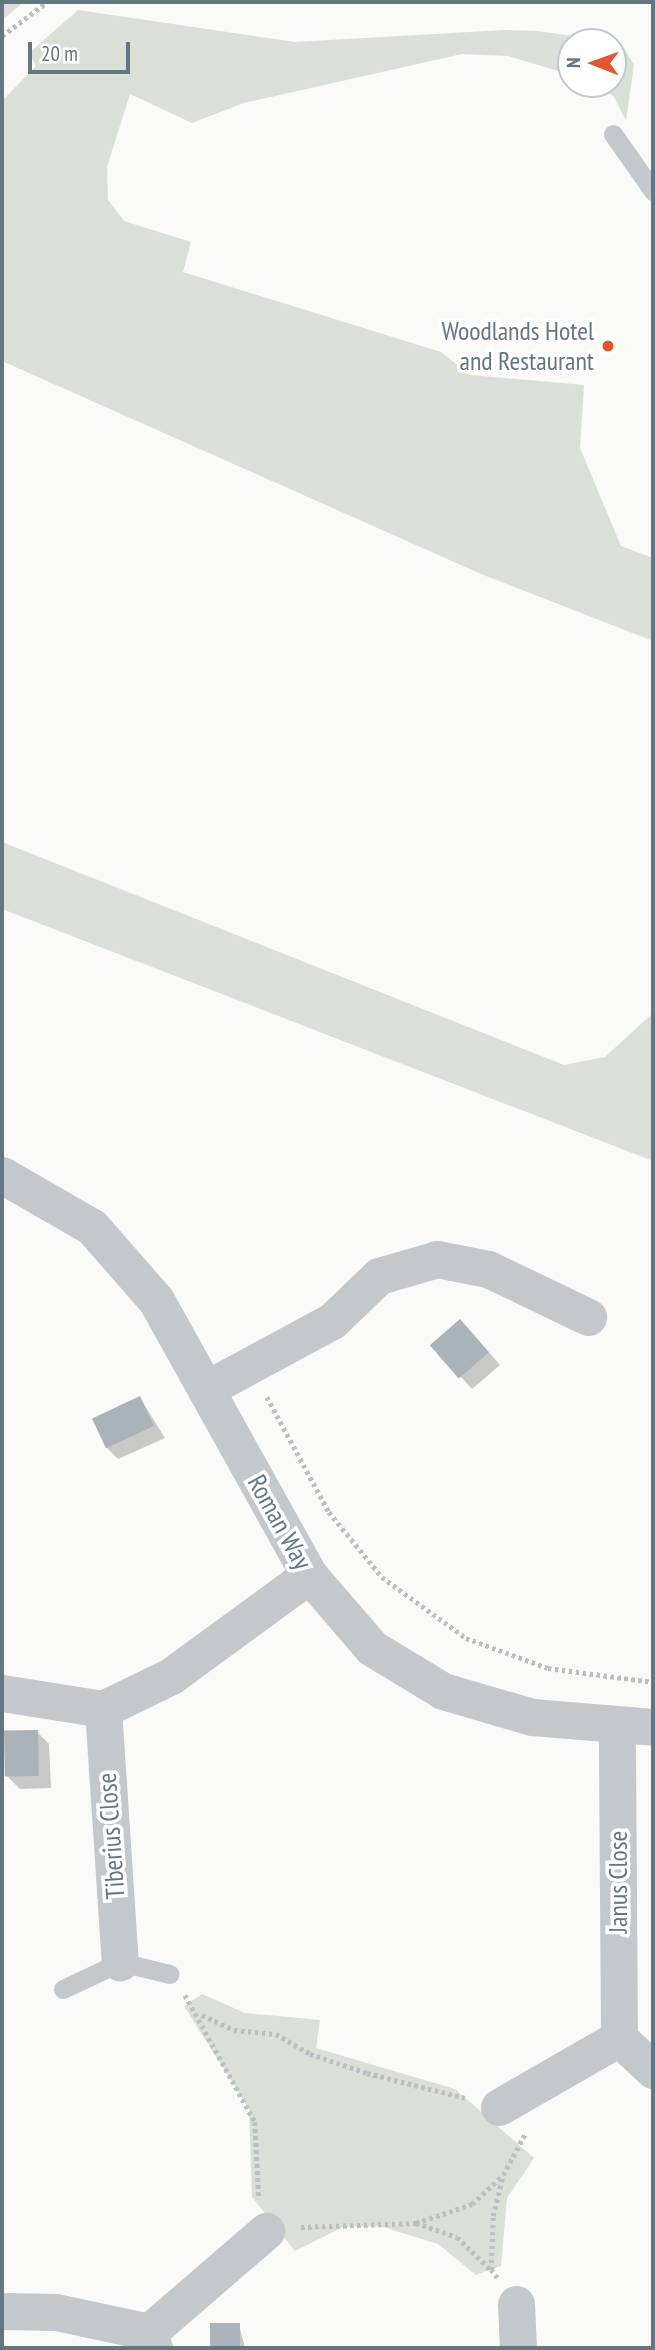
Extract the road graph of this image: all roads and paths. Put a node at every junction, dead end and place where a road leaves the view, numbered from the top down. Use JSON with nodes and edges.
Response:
{"nodes":[{"id":1,"x":47,"y":2,"type":"edge"},
{"id":2,"x":2,"y":36,"type":"edge"},
{"id":3,"x":613,"y":134,"type":"dead end"},
{"id":4,"x":653,"y":191,"type":"edge"},
{"id":5,"x":2,"y":1175,"type":"edge"},
{"id":6,"x":588,"y":1317,"type":"dead end"},
{"id":7,"x":250,"y":1365,"type":"junction"},
{"id":8,"x":205,"y":1389,"type":"junction"},
{"id":9,"x":309,"y":1576,"type":"junction"},
{"id":10,"x":653,"y":1682,"type":"edge"},
{"id":11,"x":2,"y":1693,"type":"edge"},
{"id":12,"x":103,"y":1709,"type":"junction"},
{"id":13,"x":617,"y":1727,"type":"junction"},
{"id":14,"x":653,"y":1727,"type":"edge"},
{"id":15,"x":120,"y":1962,"type":"junction"},
{"id":16,"x":170,"y":1974,"type":"joint"},
{"id":17,"x":63,"y":1989,"type":"dead end"},
{"id":18,"x":200,"y":2014,"type":"junction"},
{"id":19,"x":619,"y":2038,"type":"junction"},
{"id":20,"x":653,"y":2070,"type":"edge"},
{"id":21,"x":509,"y":2101,"type":"junction"},
{"id":22,"x":503,"y":2175,"type":"junction"},
{"id":23,"x":416,"y":2223,"type":"junction"},
{"id":24,"x":266,"y":2231,"type":"junction"},
{"id":25,"x":491,"y":2270,"type":"junction"},
{"id":26,"x":516,"y":2304,"type":"joint"},
{"id":27,"x":2,"y":2311,"type":"edge"},
{"id":28,"x":152,"y":2340,"type":"edge"},
{"id":29,"x":518,"y":2348,"type":"edge"}],
"edges":[{"from":1,"to":2,"type":"path"},
{"from":3,"to":4,"type":"lane"},
{"from":5,"to":8,"type":"street","name":"Roman Way"},
{"from":6,"to":7,"type":"street"},
{"from":7,"to":8,"type":"street"},
{"from":7,"to":10,"type":"path"},
{"from":8,"to":9,"type":"street","name":"Roman Way"},
{"from":9,"to":12,"type":"street"},
{"from":9,"to":13,"type":"street","name":"Roman Way"},
{"from":11,"to":12,"type":"street"},
{"from":12,"to":15,"type":"street","name":"Tiberius Close"},
{"from":13,"to":14,"type":"street","name":"Roman Way"},
{"from":13,"to":19,"type":"street","name":"Janus Close"},
{"from":15,"to":16,"type":"lane"},
{"from":15,"to":17,"type":"lane"},
{"from":16,"to":18,"type":"path"},
{"from":18,"to":21,"type":"path"},
{"from":18,"to":24,"type":"path"},
{"from":19,"to":20,"type":"street"},
{"from":19,"to":21,"type":"street"},
{"from":21,"to":22,"type":"path"},
{"from":22,"to":23,"type":"path"},
{"from":22,"to":25,"type":"path"},
{"from":23,"to":24,"type":"path"},
{"from":23,"to":25,"type":"path"},
{"from":24,"to":28,"type":"street"},
{"from":25,"to":26,"type":"path"},
{"from":26,"to":29,"type":"street"},
{"from":27,"to":28,"type":"street"}]}
